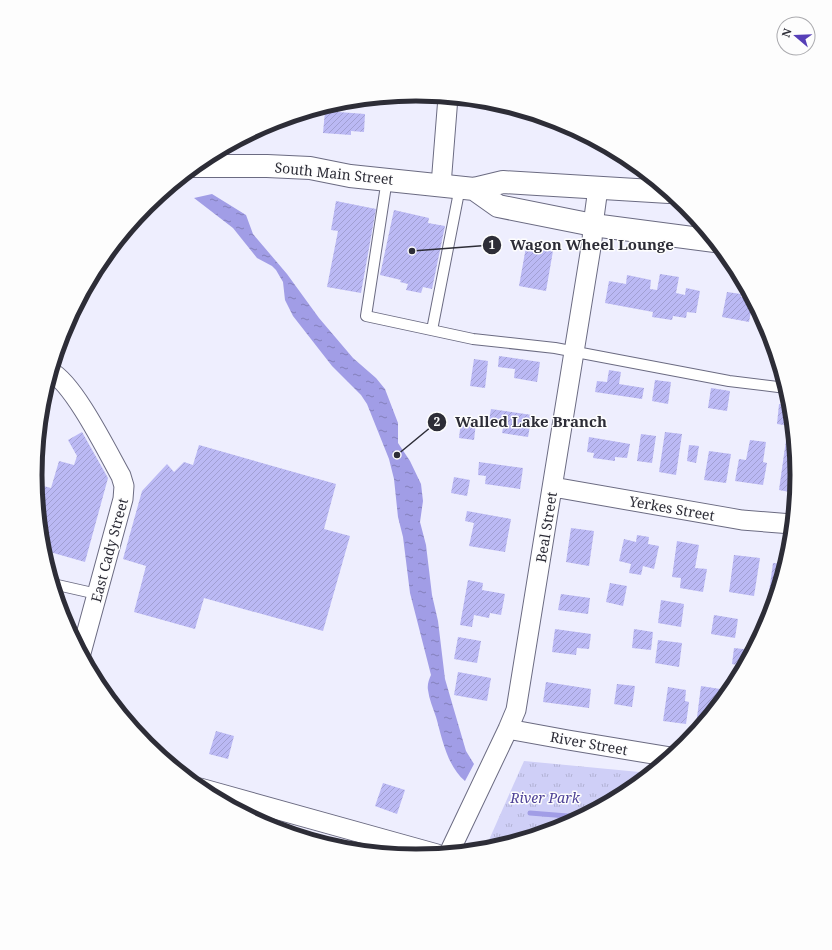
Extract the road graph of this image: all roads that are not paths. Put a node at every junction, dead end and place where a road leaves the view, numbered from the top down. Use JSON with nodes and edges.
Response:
{"nodes":[{"id":1,"x":449,"y":103,"type":"edge"},
{"id":2,"x":205,"y":166,"type":"edge"},
{"id":3,"x":387,"y":179,"type":"junction"},
{"id":4,"x":458,"y":187,"type":"junction"},
{"id":5,"x":598,"y":188,"type":"junction"},
{"id":6,"x":660,"y":191,"type":"edge"},
{"id":7,"x":593,"y":225,"type":"junction"},
{"id":8,"x":707,"y":240,"type":"edge"},
{"id":9,"x":432,"y":330,"type":"junction"},
{"id":10,"x":575,"y":352,"type":"junction"},
{"id":11,"x":56,"y":375,"type":"edge"},
{"id":12,"x":779,"y":387,"type":"edge"},
{"id":13,"x":553,"y":487,"type":"junction"},
{"id":14,"x":787,"y":524,"type":"edge"},
{"id":15,"x":59,"y":585,"type":"edge"},
{"id":16,"x":97,"y":594,"type":"junction"},
{"id":17,"x":83,"y":645,"type":"edge"},
{"id":18,"x":508,"y":729,"type":"junction"},
{"id":19,"x":664,"y":755,"type":"edge"},
{"id":20,"x":220,"y":794,"type":"edge"},
{"id":21,"x":452,"y":847,"type":"edge"},
{"id":22,"x":419,"y":849,"type":"edge"}],
"edges":[{"from":1,"to":4,"type":"street"},
{"from":2,"to":3,"type":"street","name":"South Main Street"},
{"from":3,"to":4,"type":"street","name":"South Main Street"},
{"from":3,"to":9,"type":"lane"},
{"from":4,"to":5,"type":"street","name":"South Main Street"},
{"from":4,"to":7,"type":"street","name":"South Main Street"},
{"from":4,"to":9,"type":"lane"},
{"from":5,"to":6,"type":"street","name":"South Main Street"},
{"from":5,"to":7,"type":"street","name":"Beal Street"},
{"from":7,"to":8,"type":"street","name":"South Main Street"},
{"from":7,"to":10,"type":"street","name":"Beal Street"},
{"from":9,"to":10,"type":"lane"},
{"from":10,"to":12,"type":"lane"},
{"from":10,"to":13,"type":"street","name":"Beal Street"},
{"from":11,"to":16,"type":"street","name":"East Cady Street"},
{"from":13,"to":14,"type":"street","name":"Yerkes Street"},
{"from":13,"to":18,"type":"street","name":"Beal Street"},
{"from":15,"to":16,"type":"lane"},
{"from":16,"to":17,"type":"street","name":"East Cady Street"},
{"from":18,"to":19,"type":"street","name":"River Street"},
{"from":18,"to":21,"type":"street","name":"Beal Street"},
{"from":20,"to":22,"type":"street"}]}
